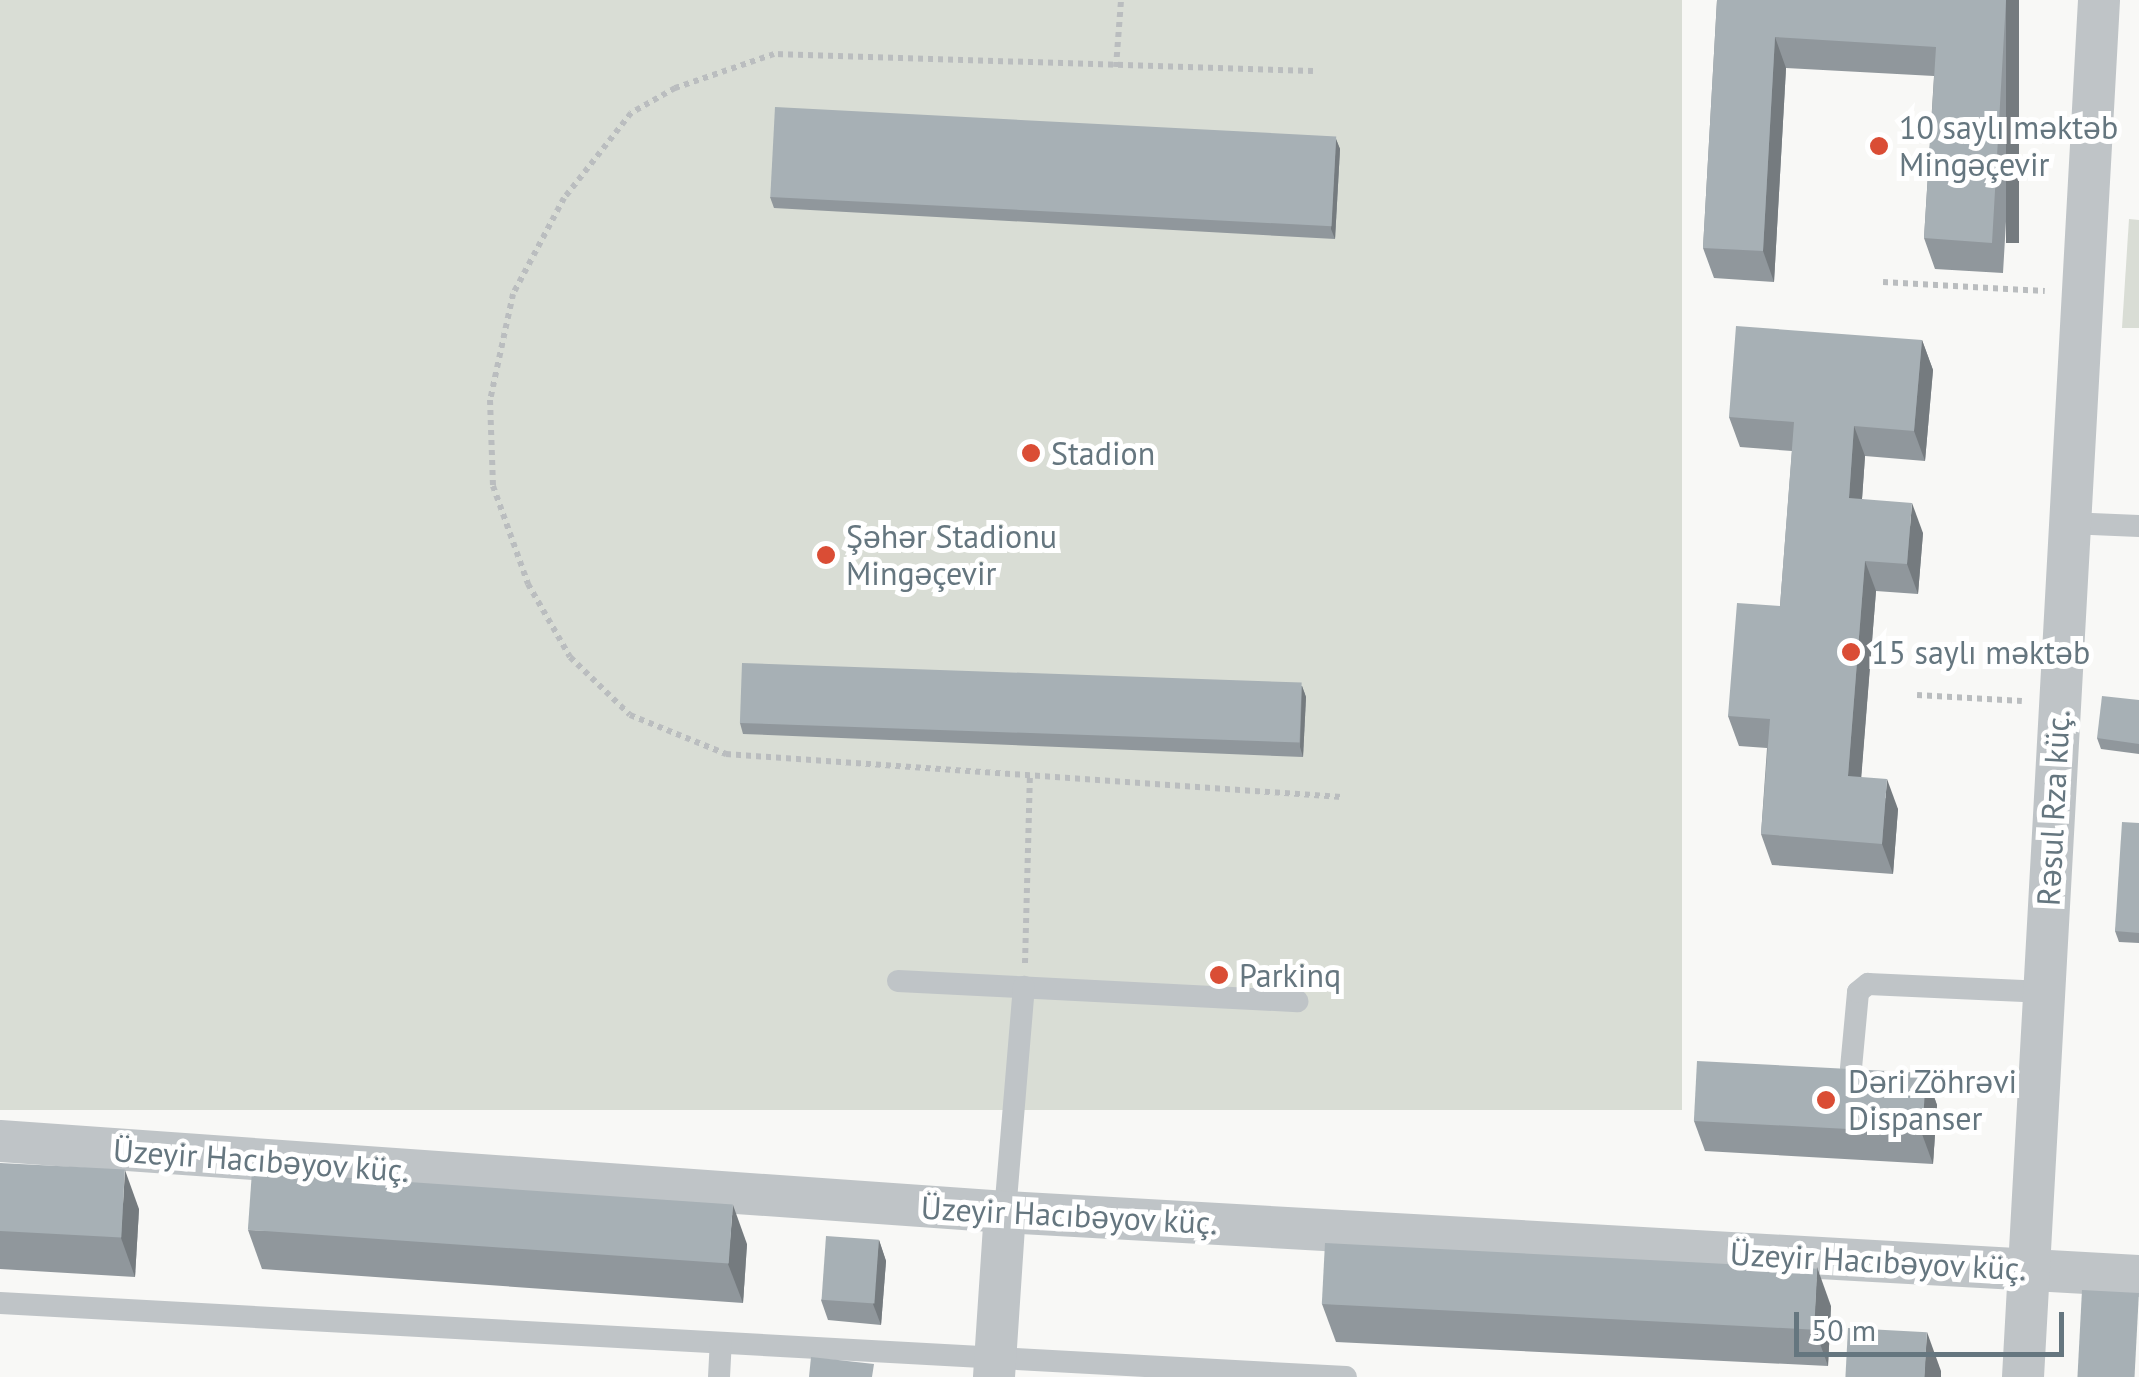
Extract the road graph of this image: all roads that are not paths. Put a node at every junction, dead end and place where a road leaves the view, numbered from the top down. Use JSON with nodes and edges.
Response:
{"nodes":[{"id":1,"x":2099,"y":0,"type":"edge"},
{"id":2,"x":2068,"y":523,"type":"junction"},
{"id":3,"x":2139,"y":526,"type":"edge"},
{"id":4,"x":898,"y":980,"type":"dead end"},
{"id":5,"x":1024,"y":987,"type":"junction"},
{"id":6,"x":2044,"y":992,"type":"junction"},
{"id":7,"x":1298,"y":1001,"type":"dead end"},
{"id":8,"x":1851,"y":1068,"type":"edge"},
{"id":9,"x":0,"y":1142,"type":"edge"},
{"id":10,"x":1005,"y":1212,"type":"junction"},
{"id":11,"x":2028,"y":1270,"type":"junction"},
{"id":12,"x":2139,"y":1276,"type":"edge"},
{"id":13,"x":0,"y":1303,"type":"edge"},
{"id":14,"x":720,"y":1342,"type":"junction"},
{"id":15,"x":995,"y":1367,"type":"edge"},
{"id":16,"x":1219,"y":1373,"type":"edge"},
{"id":17,"x":719,"y":1377,"type":"edge"},
{"id":18,"x":1346,"y":1377,"type":"edge"},
{"id":19,"x":2023,"y":1377,"type":"edge"}],
"edges":[{"from":1,"to":2,"type":"street","name":"Rəsul Rza küç."},
{"from":2,"to":3,"type":"lane"},
{"from":2,"to":6,"type":"street","name":"Rəsul Rza küç."},
{"from":4,"to":5,"type":"lane"},
{"from":5,"to":7,"type":"lane"},
{"from":5,"to":10,"type":"lane"},
{"from":6,"to":8,"type":"lane"},
{"from":6,"to":11,"type":"street","name":"Rəsul Rza küç."},
{"from":9,"to":10,"type":"street","name":"Üzeyir Hacıbəyov küç."},
{"from":10,"to":11,"type":"street","name":"Üzeyir Hacıbəyov küç."},
{"from":10,"to":15,"type":"street"},
{"from":11,"to":12,"type":"street","name":"Üzeyir Hacıbəyov küç."},
{"from":11,"to":19,"type":"street","name":"Rəsul Rza küç."},
{"from":13,"to":14,"type":"lane"},
{"from":14,"to":15,"type":"lane"},
{"from":14,"to":17,"type":"lane"},
{"from":15,"to":16,"type":"lane"},
{"from":16,"to":18,"type":"lane"}]}
